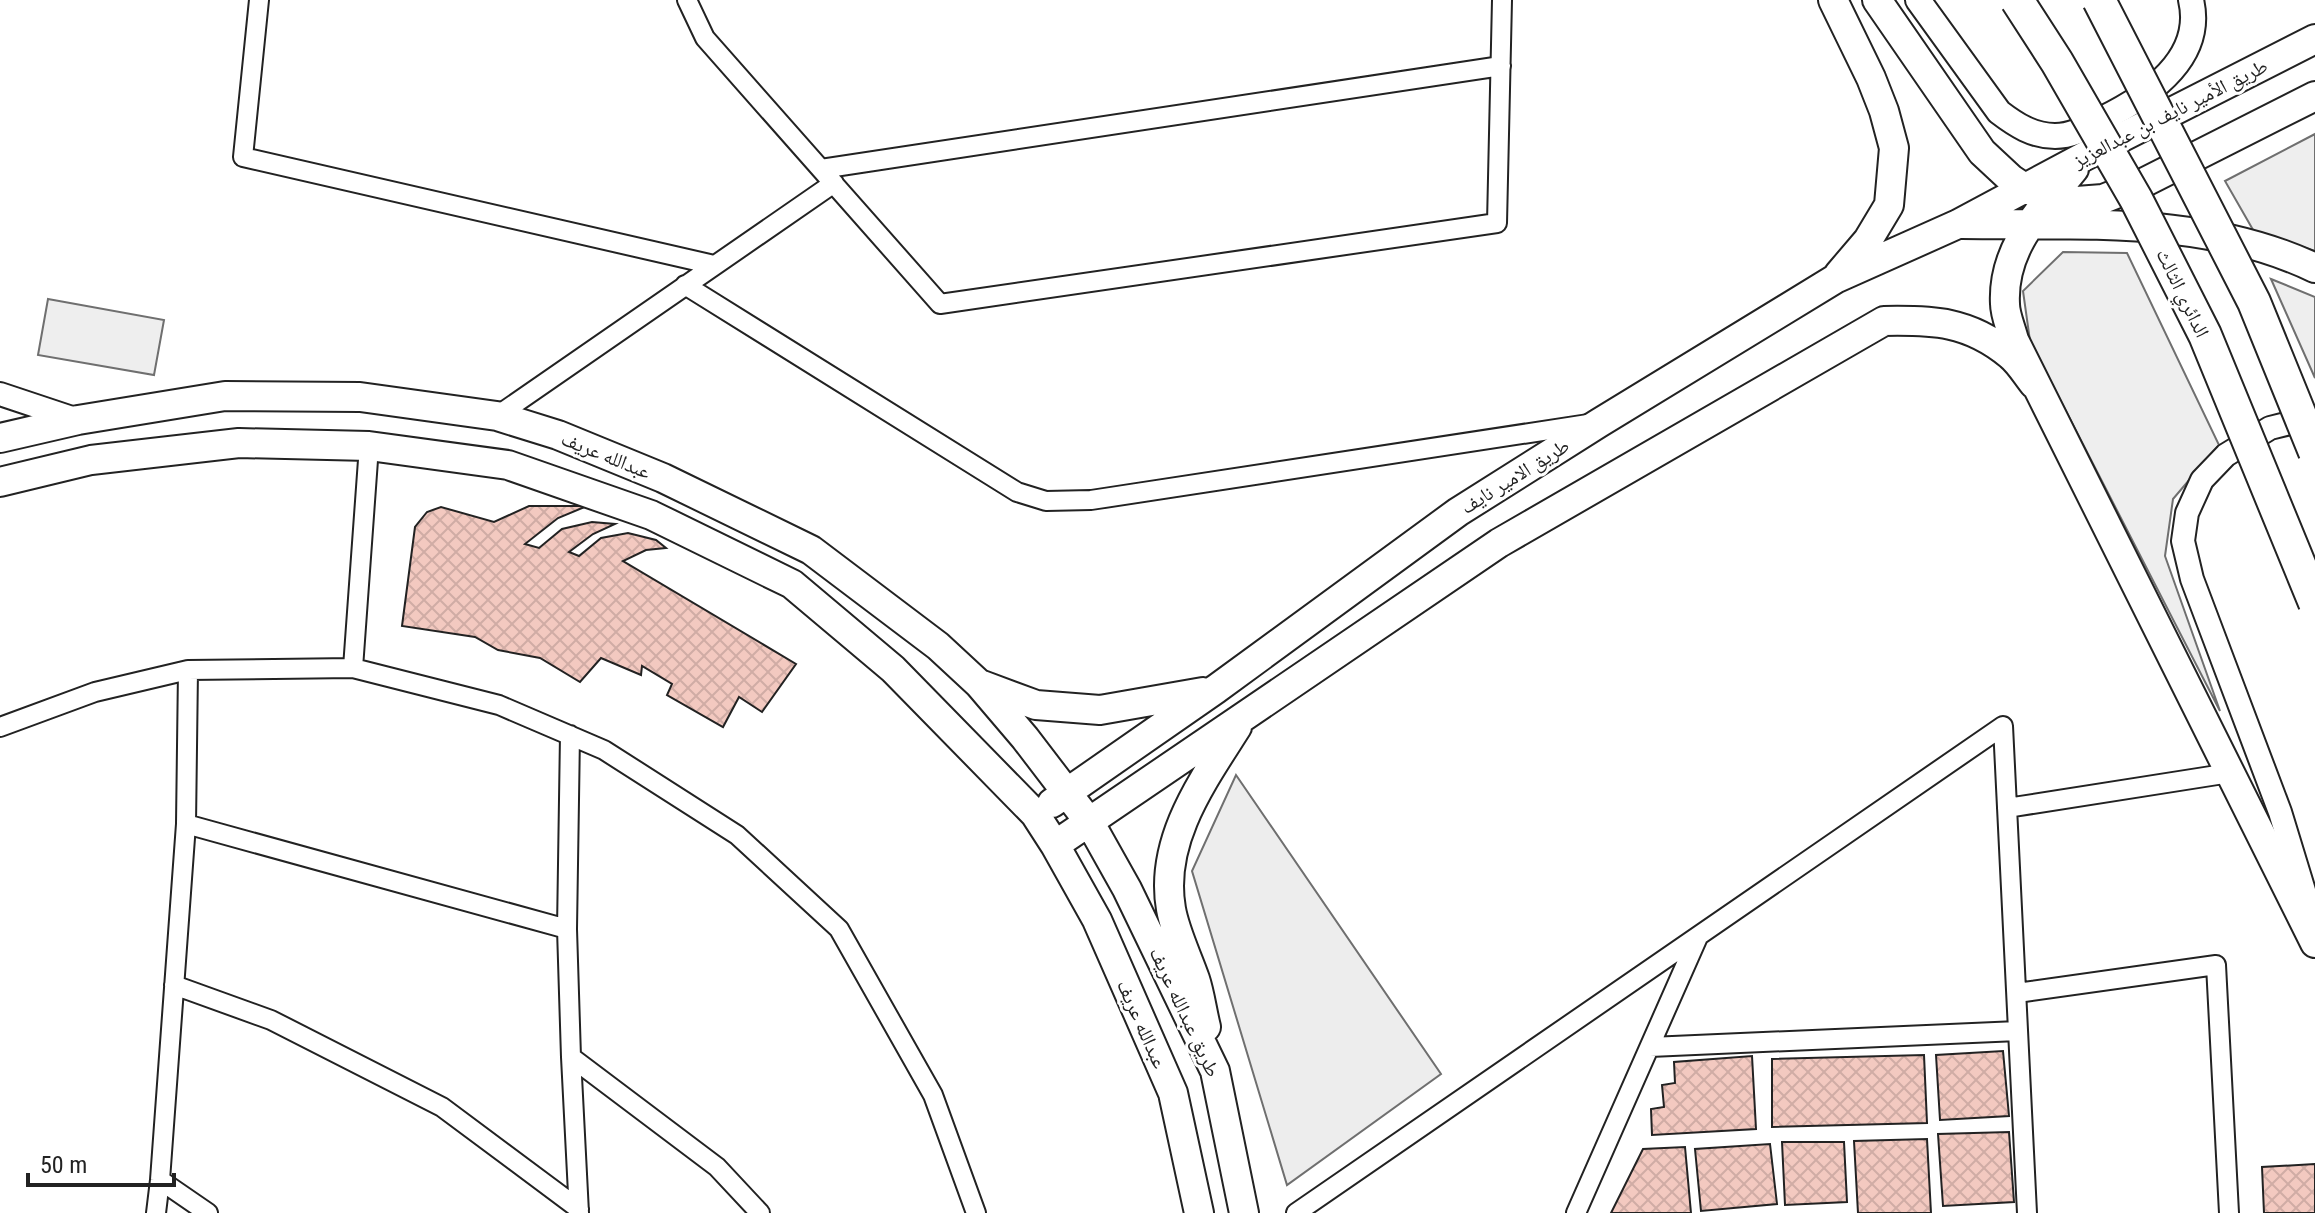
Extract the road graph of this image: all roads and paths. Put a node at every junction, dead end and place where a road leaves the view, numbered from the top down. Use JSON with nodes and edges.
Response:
{"nodes":[{"id":1,"x":259,"y":0,"type":"edge"},
{"id":2,"x":687,"y":0,"type":"edge"},
{"id":3,"x":1502,"y":0,"type":"edge"},
{"id":4,"x":1833,"y":0,"type":"edge"},
{"id":5,"x":1877,"y":0,"type":"edge"},
{"id":6,"x":1918,"y":0,"type":"edge"},
{"id":7,"x":2017,"y":0,"type":"edge"},
{"id":8,"x":2099,"y":0,"type":"edge"},
{"id":9,"x":2191,"y":0,"type":"edge"},
{"id":10,"x":2315,"y":39,"type":"edge"},
{"id":11,"x":1501,"y":66,"type":"junction"},
{"id":12,"x":2315,"y":96,"type":"edge"},
{"id":13,"x":821,"y":169,"type":"junction"},
{"id":14,"x":834,"y":183,"type":"junction"},
{"id":15,"x":2038,"y":193,"type":"junction"},
{"id":16,"x":1958,"y":224,"type":"junction"},
{"id":17,"x":2027,"y":225,"type":"junction"},
{"id":18,"x":714,"y":265,"type":"junction"},
{"id":19,"x":2315,"y":268,"type":"edge"},
{"id":20,"x":1835,"y":279,"type":"junction"},
{"id":21,"x":685,"y":285,"type":"junction"},
{"id":22,"x":2034,"y":384,"type":"junction"},
{"id":23,"x":0,"y":394,"type":"edge"},
{"id":24,"x":497,"y":416,"type":"junction"},
{"id":25,"x":2315,"y":417,"type":"edge"},
{"id":26,"x":78,"y":420,"type":"junction"},
{"id":27,"x":1599,"y":423,"type":"junction"},
{"id":28,"x":0,"y":438,"type":"edge"},
{"id":29,"x":369,"y":446,"type":"junction"},
{"id":30,"x":2315,"y":452,"type":"edge"},
{"id":31,"x":0,"y":482,"type":"edge"},
{"id":32,"x":2315,"y":603,"type":"edge"},
{"id":33,"x":353,"y":668,"type":"junction"},
{"id":34,"x":188,"y":670,"type":"junction"},
{"id":35,"x":979,"y":684,"type":"junction"},
{"id":36,"x":1216,"y":689,"type":"junction"},
{"id":37,"x":1244,"y":717,"type":"junction"},
{"id":38,"x":0,"y":727,"type":"edge"},
{"id":39,"x":570,"y":735,"type":"junction"},
{"id":40,"x":2230,"y":773,"type":"junction"},
{"id":41,"x":1068,"y":793,"type":"junction"},
{"id":42,"x":2007,"y":808,"type":"junction"},
{"id":43,"x":1035,"y":814,"type":"junction"},
{"id":44,"x":1090,"y":823,"type":"junction"},
{"id":45,"x":186,"y":824,"type":"junction"},
{"id":46,"x":1055,"y":845,"type":"junction"},
{"id":47,"x":2315,"y":927,"type":"edge"},
{"id":48,"x":567,"y":929,"type":"junction"},
{"id":49,"x":1699,"y":936,"type":"junction"},
{"id":50,"x":2315,"y":943,"type":"edge"},
{"id":51,"x":174,"y":985,"type":"junction"},
{"id":52,"x":2017,"y":993,"type":"junction"},
{"id":53,"x":2018,"y":1031,"type":"junction"},
{"id":54,"x":1650,"y":1047,"type":"junction"},
{"id":55,"x":571,"y":1057,"type":"junction"},
{"id":56,"x":1215,"y":1071,"type":"junction"},
{"id":57,"x":160,"y":1180,"type":"junction"},
{"id":58,"x":579,"y":1211,"type":"edge"},
{"id":59,"x":156,"y":1213,"type":"edge"},
{"id":60,"x":208,"y":1213,"type":"edge"},
{"id":61,"x":760,"y":1213,"type":"edge"},
{"id":62,"x":976,"y":1213,"type":"edge"},
{"id":63,"x":1199,"y":1213,"type":"edge"},
{"id":64,"x":1244,"y":1213,"type":"edge"},
{"id":65,"x":1296,"y":1213,"type":"edge"},
{"id":66,"x":1576,"y":1213,"type":"edge"},
{"id":67,"x":2027,"y":1213,"type":"edge"},
{"id":68,"x":2229,"y":1213,"type":"edge"}],
"edges":[{"from":1,"to":18,"type":"street"},
{"from":2,"to":13,"type":"street"},
{"from":3,"to":11,"type":"street"},
{"from":4,"to":20,"type":"main road"},
{"from":5,"to":15,"type":"main road"},
{"from":6,"to":9,"type":"main road"},
{"from":7,"to":32,"type":"highway","name":"الدائري الثالث","bridge":true},
{"from":8,"to":30,"type":"highway","bridge":true},
{"from":10,"to":15,"type":"main road","name":"طريق الأمير نايف بن عبدالعزيز"},
{"from":11,"to":13,"type":"street"},
{"from":11,"to":14,"type":"street"},
{"from":12,"to":15,"type":"main road","name":"طريق الأمير نايف بن عبدالعزيز"},
{"from":13,"to":14,"type":"street"},
{"from":14,"to":18,"type":"street"},
{"from":15,"to":16,"type":"main road","name":"طريق الامير نايف"},
{"from":15,"to":17,"type":"main road"},
{"from":16,"to":17,"type":"main road"},
{"from":16,"to":20,"type":"main road","name":"طريق الامير نايف"},
{"from":17,"to":19,"type":"main road"},
{"from":17,"to":22,"type":"main road"},
{"from":18,"to":21,"type":"street"},
{"from":20,"to":27,"type":"main road","name":"طريق الامير نايف"},
{"from":21,"to":24,"type":"street"},
{"from":21,"to":27,"type":"street"},
{"from":22,"to":37,"type":"main road"},
{"from":22,"to":40,"type":"main road"},
{"from":23,"to":26,"type":"street"},
{"from":24,"to":26,"type":"main road","name":"عبدالله عريف"},
{"from":24,"to":35,"type":"main road","name":"عبدالله عريف"},
{"from":25,"to":47,"type":"street"},
{"from":26,"to":28,"type":"main road","name":"عبدالله عريف"},
{"from":27,"to":36,"type":"main road","name":"طريق الامير نايف"},
{"from":29,"to":31,"type":"main road","name":"عبدالله عريف"},
{"from":29,"to":33,"type":"street"},
{"from":29,"to":43,"type":"main road","name":"عبدالله عريف"},
{"from":33,"to":34,"type":"street"},
{"from":33,"to":39,"type":"street"},
{"from":34,"to":38,"type":"street"},
{"from":34,"to":45,"type":"street"},
{"from":35,"to":36,"type":"main road"},
{"from":35,"to":41,"type":"main road","name":"عبدالله عريف"},
{"from":36,"to":41,"type":"main road","name":"طريق الامير نايف"},
{"from":37,"to":44,"type":"main road"},
{"from":37,"to":56,"type":"main road"},
{"from":39,"to":48,"type":"street"},
{"from":39,"to":62,"type":"street"},
{"from":40,"to":42,"type":"street"},
{"from":40,"to":50,"type":"main road"},
{"from":41,"to":43,"type":"main road","name":"طريق الامير نايف"},
{"from":41,"to":44,"type":"main road","name":"عبدالله عريف"},
{"from":42,"to":49,"type":"street"},
{"from":42,"to":52,"type":"street"},
{"from":43,"to":46,"type":"main road"},
{"from":44,"to":46,"type":"main road"},
{"from":44,"to":56,"type":"main road","name":"طريق عبدالله عريف"},
{"from":45,"to":48,"type":"street"},
{"from":45,"to":51,"type":"street"},
{"from":46,"to":63,"type":"main road","name":"عبدالله عريف"},
{"from":48,"to":55,"type":"street"},
{"from":49,"to":54,"type":"street"},
{"from":49,"to":65,"type":"street"},
{"from":51,"to":57,"type":"street"},
{"from":51,"to":58,"type":"street"},
{"from":52,"to":53,"type":"street"},
{"from":52,"to":68,"type":"street"},
{"from":53,"to":54,"type":"street"},
{"from":53,"to":67,"type":"street"},
{"from":54,"to":66,"type":"street"},
{"from":55,"to":58,"type":"street"},
{"from":55,"to":61,"type":"street"},
{"from":56,"to":64,"type":"main road","name":"طريق عبدالله عريف"},
{"from":57,"to":59,"type":"street"},
{"from":57,"to":60,"type":"street"}]}
